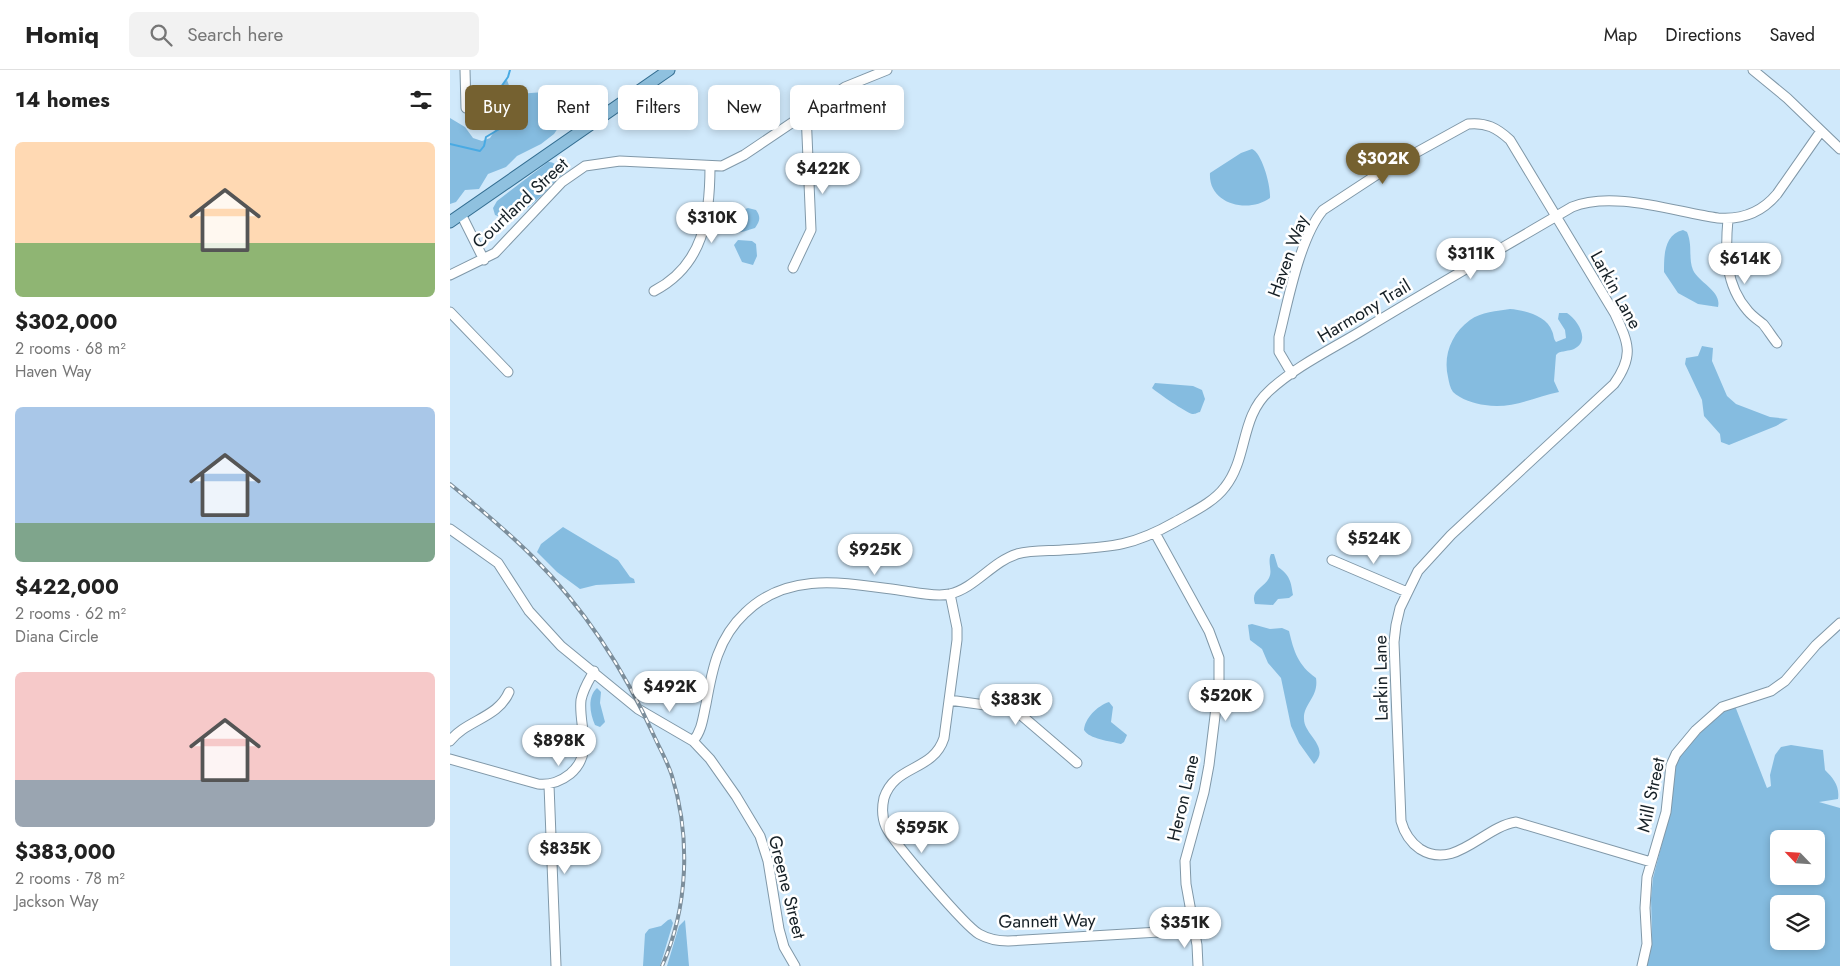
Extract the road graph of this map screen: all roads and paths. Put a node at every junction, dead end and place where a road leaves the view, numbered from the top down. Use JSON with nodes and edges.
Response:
{"nodes":[{"id":1,"x":465,"y":70,"type":"edge"},
{"id":2,"x":669,"y":70,"type":"edge"},
{"id":3,"x":887,"y":70,"type":"edge"},
{"id":4,"x":1753,"y":70,"type":"edge"},
{"id":5,"x":465,"y":85,"type":"edge"},
{"id":6,"x":850,"y":85,"type":"edge"},
{"id":7,"x":790,"y":123,"type":"edge"},
{"id":8,"x":807,"y":130,"type":"edge"},
{"id":9,"x":1820,"y":131,"type":"junction"},
{"id":10,"x":1840,"y":149,"type":"edge"},
{"id":11,"x":710,"y":166,"type":"junction"},
{"id":12,"x":461,"y":214,"type":"junction"},
{"id":13,"x":1555,"y":216,"type":"junction"},
{"id":14,"x":1728,"y":219,"type":"junction"},
{"id":15,"x":450,"y":222,"type":"edge"},
{"id":16,"x":484,"y":260,"type":"junction"},
{"id":17,"x":793,"y":268,"type":"dead end"},
{"id":18,"x":450,"y":275,"type":"edge"},
{"id":19,"x":654,"y":291,"type":"dead end"},
{"id":20,"x":450,"y":312,"type":"edge"},
{"id":21,"x":1777,"y":343,"type":"dead end"},
{"id":22,"x":508,"y":372,"type":"dead end"},
{"id":23,"x":1292,"y":374,"type":"junction"},
{"id":24,"x":450,"y":529,"type":"edge"},
{"id":25,"x":1155,"y":533,"type":"junction"},
{"id":26,"x":1332,"y":560,"type":"dead end"},
{"id":27,"x":1407,"y":592,"type":"junction"},
{"id":28,"x":950,"y":594,"type":"junction"},
{"id":29,"x":1840,"y":623,"type":"edge"},
{"id":30,"x":594,"y":671,"type":"junction"},
{"id":31,"x":508,"y":692,"type":"dead end"},
{"id":32,"x":949,"y":700,"type":"junction"},
{"id":33,"x":450,"y":741,"type":"edge"},
{"id":34,"x":693,"y":741,"type":"junction"},
{"id":35,"x":450,"y":760,"type":"edge"},
{"id":36,"x":1077,"y":763,"type":"dead end"},
{"id":37,"x":549,"y":785,"type":"junction"},
{"id":38,"x":1651,"y":862,"type":"junction"},
{"id":39,"x":1192,"y":930,"type":"junction"},
{"id":40,"x":556,"y":966,"type":"edge"},
{"id":41,"x":795,"y":966,"type":"edge"},
{"id":42,"x":1198,"y":966,"type":"edge"},
{"id":43,"x":1642,"y":966,"type":"edge"}],
"edges":[{"from":1,"to":5,"type":"street"},
{"from":2,"to":12,"type":"main road"},
{"from":3,"to":6,"type":"street","name":"Courtland Street"},
{"from":4,"to":9,"type":"street"},
{"from":7,"to":11,"type":"street","name":"Courtland Street"},
{"from":8,"to":17,"type":"street"},
{"from":9,"to":10,"type":"street"},
{"from":9,"to":14,"type":"street","name":"Harmony Trail"},
{"from":11,"to":16,"type":"street","name":"Courtland Street"},
{"from":11,"to":19,"type":"street"},
{"from":12,"to":15,"type":"main road"},
{"from":12,"to":16,"type":"street"},
{"from":13,"to":14,"type":"street","name":"Harmony Trail"},
{"from":13,"to":23,"type":"street","name":"Harmony Trail"},
{"from":13,"to":23,"type":"street","name":"Haven Way"},
{"from":13,"to":27,"type":"street","name":"Larkin Lane"},
{"from":14,"to":21,"type":"street"},
{"from":16,"to":18,"type":"street","name":"Courtland Street"},
{"from":20,"to":22,"type":"street"},
{"from":23,"to":25,"type":"street","name":"Harmony Trail"},
{"from":24,"to":30,"type":"street","name":"Greene Street"},
{"from":25,"to":28,"type":"street","name":"Harmony Trail"},
{"from":25,"to":39,"type":"street","name":"Heron Lane"},
{"from":26,"to":27,"type":"street"},
{"from":27,"to":38,"type":"street","name":"Larkin Lane"},
{"from":28,"to":32,"type":"street","name":"Gannett Way"},
{"from":28,"to":34,"type":"street"},
{"from":29,"to":38,"type":"street","name":"Mill Street"},
{"from":30,"to":34,"type":"street","name":"Greene Street"},
{"from":30,"to":37,"type":"street"},
{"from":31,"to":33,"type":"street"},
{"from":32,"to":36,"type":"street"},
{"from":32,"to":39,"type":"street","name":"Gannett Way"},
{"from":34,"to":41,"type":"street","name":"Greene Street"},
{"from":35,"to":37,"type":"street"},
{"from":37,"to":40,"type":"street"},
{"from":38,"to":43,"type":"street","name":"Mill Street"},
{"from":39,"to":42,"type":"street","name":"Heron Lane"}]}
